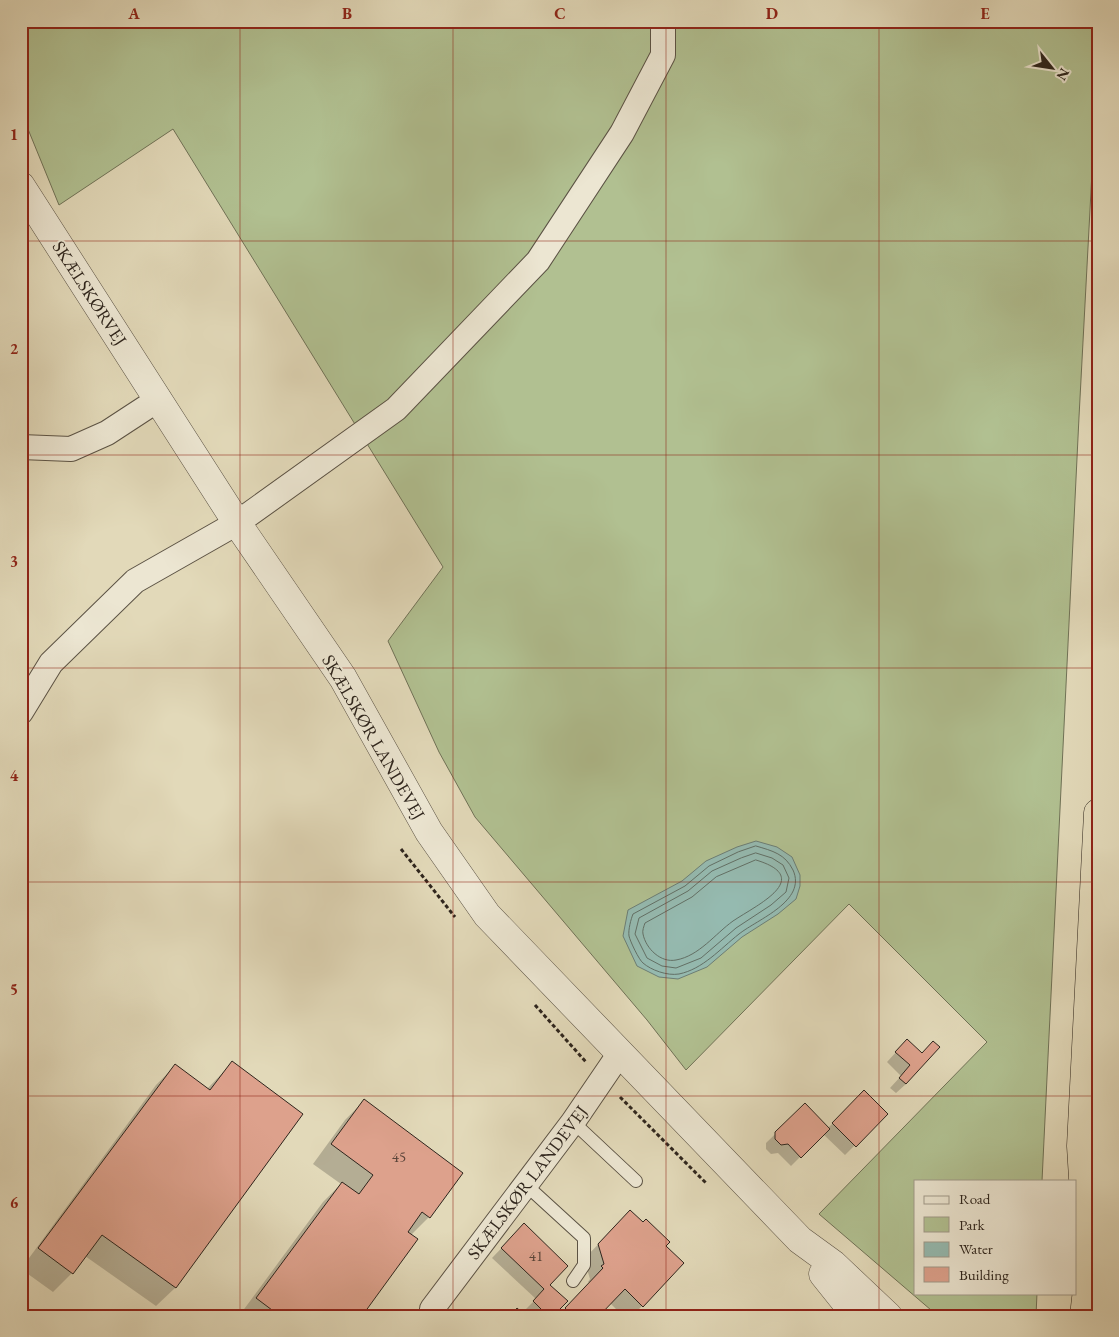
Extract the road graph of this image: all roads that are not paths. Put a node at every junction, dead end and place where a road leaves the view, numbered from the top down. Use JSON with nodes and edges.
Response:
{"nodes":[{"id":1,"x":663,"y":21,"type":"edge"},
{"id":2,"x":21,"y":186,"type":"edge"},
{"id":3,"x":159,"y":399,"type":"junction"},
{"id":4,"x":21,"y":446,"type":"edge"},
{"id":5,"x":237,"y":523,"type":"junction"},
{"id":6,"x":21,"y":712,"type":"edge"},
{"id":7,"x":1098,"y":813,"type":"edge"},
{"id":8,"x":620,"y":1053,"type":"junction"},
{"id":9,"x":573,"y":1122,"type":"junction"},
{"id":10,"x":1098,"y":1179,"type":"edge"},
{"id":11,"x":636,"y":1181,"type":"dead end"},
{"id":12,"x":526,"y":1185,"type":"junction"},
{"id":13,"x":803,"y":1243,"type":"junction"},
{"id":14,"x":1089,"y":1274,"type":"junction"},
{"id":15,"x":573,"y":1281,"type":"dead end"},
{"id":16,"x":432,"y":1309,"type":"dead end"},
{"id":17,"x":849,"y":1312,"type":"edge"},
{"id":18,"x":888,"y":1316,"type":"edge"},
{"id":19,"x":1084,"y":1316,"type":"edge"}],
"edges":[{"from":1,"to":5,"type":"street"},
{"from":2,"to":3,"type":"street","name":"SKÆLSKØRVEJ"},
{"from":3,"to":4,"type":"street"},
{"from":3,"to":5,"type":"street","name":"SKÆLSKØR LANDEVEJ"},
{"from":5,"to":6,"type":"street"},
{"from":5,"to":8,"type":"street","name":"SKÆLSKØR LANDEVEJ"},
{"from":7,"to":14,"type":"highway"},
{"from":8,"to":9,"type":"street","name":"SKÆLSKØR LANDEVEJ"},
{"from":8,"to":13,"type":"street","name":"SKÆLSKØR LANDEVEJ"},
{"from":9,"to":11,"type":"lane"},
{"from":9,"to":12,"type":"street","name":"SKÆLSKØR LANDEVEJ"},
{"from":10,"to":14,"type":"highway"},
{"from":12,"to":15,"type":"lane"},
{"from":12,"to":16,"type":"street","name":"SKÆLSKØR LANDEVEJ"},
{"from":13,"to":17,"type":"street","name":"SKÆLSKØR LANDEVEJ"},
{"from":13,"to":18,"type":"street","name":"SKÆLSKØR LANDEVEJ"},
{"from":14,"to":19,"type":"highway"}]}
